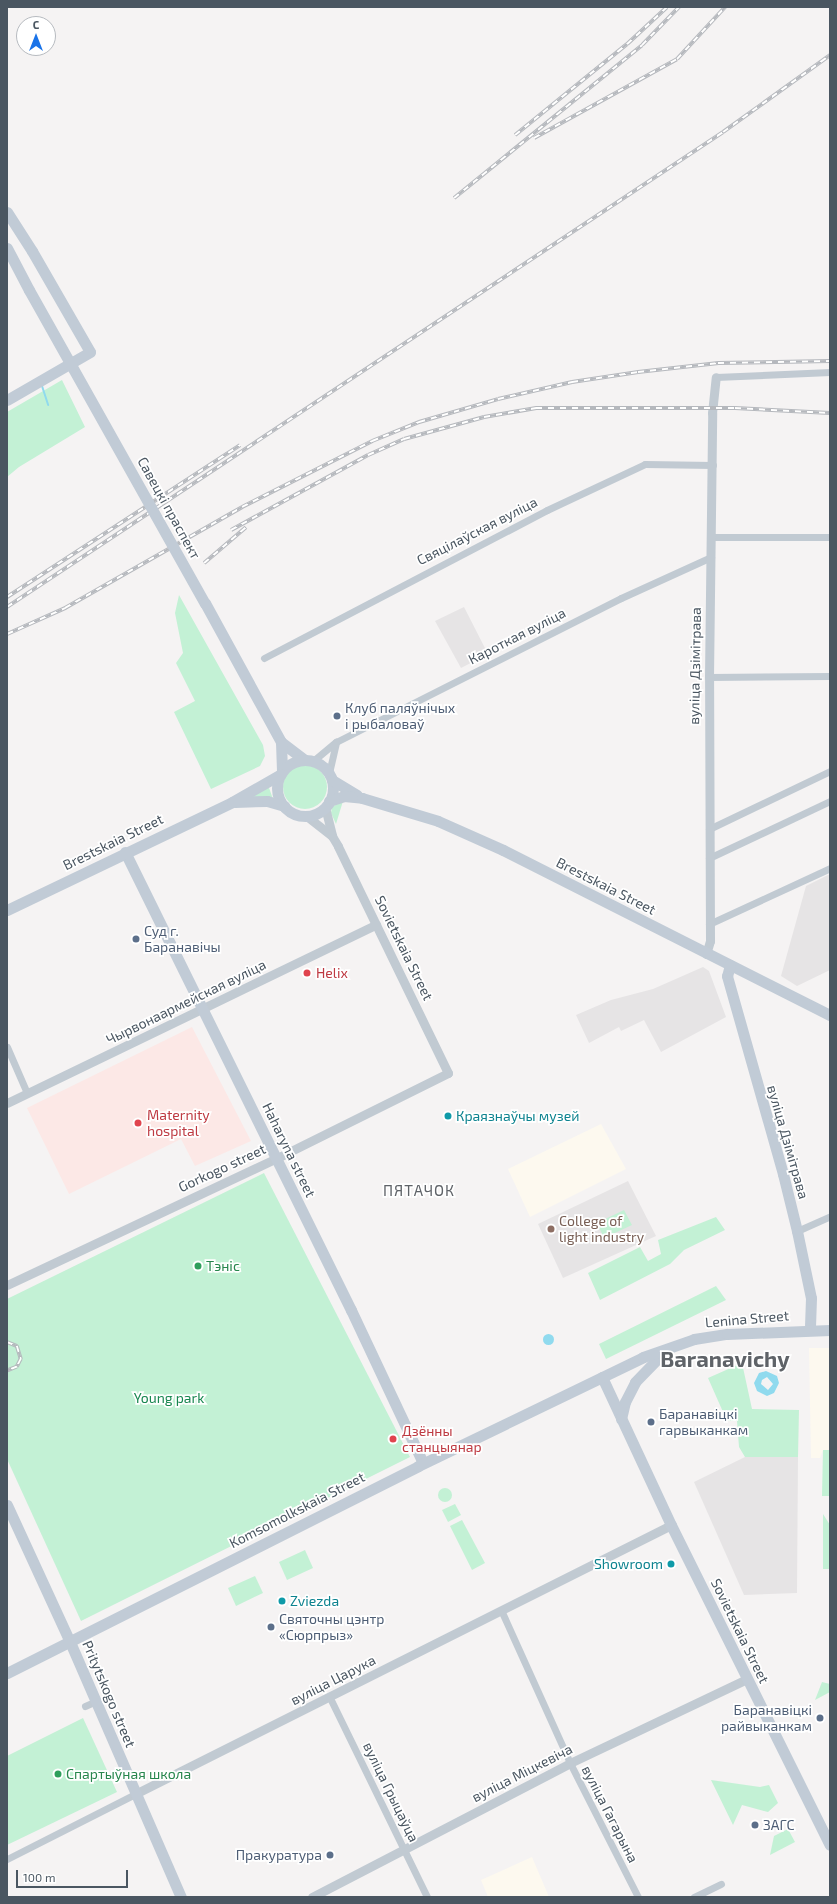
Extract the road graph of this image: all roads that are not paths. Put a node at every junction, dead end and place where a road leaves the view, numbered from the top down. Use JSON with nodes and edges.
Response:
{"nodes":[{"id":1,"x":7,"y":212,"type":"edge"},
{"id":2,"x":7,"y":248,"type":"edge"},
{"id":3,"x":830,"y":372,"type":"edge"},
{"id":4,"x":716,"y":377,"type":"joint"},
{"id":5,"x":7,"y":397,"type":"edge"},
{"id":6,"x":713,"y":465,"type":"junction"},
{"id":7,"x":712,"y":537,"type":"junction"},
{"id":8,"x":830,"y":537,"type":"edge"},
{"id":9,"x":711,"y":557,"type":"junction"},
{"id":10,"x":264,"y":658,"type":"dead end"},
{"id":11,"x":830,"y":676,"type":"edge"},
{"id":12,"x":709,"y":677,"type":"junction"},
{"id":13,"x":281,"y":742,"type":"junction"},
{"id":14,"x":336,"y":742,"type":"junction"},
{"id":15,"x":309,"y":761,"type":"junction"},
{"id":16,"x":830,"y":771,"type":"edge"},
{"id":17,"x":281,"y":773,"type":"junction"},
{"id":18,"x":330,"y":777,"type":"junction"},
{"id":19,"x":362,"y":798,"type":"junction"},
{"id":20,"x":830,"y":801,"type":"edge"},
{"id":21,"x":232,"y":802,"type":"junction"},
{"id":22,"x":327,"y":804,"type":"junction"},
{"id":23,"x":284,"y":806,"type":"junction"},
{"id":24,"x":305,"y":815,"type":"junction"},
{"id":25,"x":709,"y":829,"type":"junction"},
{"id":26,"x":332,"y":836,"type":"junction"},
{"id":27,"x":125,"y":852,"type":"junction"},
{"id":28,"x":709,"y":858,"type":"junction"},
{"id":29,"x":830,"y":868,"type":"edge"},
{"id":30,"x":7,"y":910,"type":"edge"},
{"id":31,"x":709,"y":924,"type":"junction"},
{"id":32,"x":376,"y":926,"type":"junction"},
{"id":33,"x":706,"y":954,"type":"junction"},
{"id":34,"x":730,"y":966,"type":"junction"},
{"id":35,"x":202,"y":1009,"type":"junction"},
{"id":36,"x":830,"y":1016,"type":"edge"},
{"id":37,"x":7,"y":1047,"type":"edge"},
{"id":38,"x":448,"y":1073,"type":"joint"},
{"id":39,"x":27,"y":1093,"type":"junction"},
{"id":40,"x":7,"y":1103,"type":"edge"},
{"id":41,"x":276,"y":1158,"type":"junction"},
{"id":42,"x":830,"y":1216,"type":"edge"},
{"id":43,"x":797,"y":1231,"type":"junction"},
{"id":44,"x":7,"y":1285,"type":"edge"},
{"id":45,"x":810,"y":1330,"type":"junction"},
{"id":46,"x":830,"y":1330,"type":"edge"},
{"id":47,"x":670,"y":1346,"type":"junction"},
{"id":48,"x":602,"y":1377,"type":"junction"},
{"id":49,"x":621,"y":1419,"type":"junction"},
{"id":50,"x":423,"y":1463,"type":"junction"},
{"id":51,"x":7,"y":1505,"type":"edge"},
{"id":52,"x":671,"y":1525,"type":"junction"},
{"id":53,"x":501,"y":1610,"type":"junction"},
{"id":54,"x":70,"y":1642,"type":"junction"},
{"id":55,"x":7,"y":1673,"type":"edge"},
{"id":56,"x":747,"y":1679,"type":"junction"},
{"id":57,"x":330,"y":1698,"type":"junction"},
{"id":58,"x":96,"y":1701,"type":"junction"},
{"id":59,"x":85,"y":1706,"type":"dead end"},
{"id":60,"x":570,"y":1763,"type":"junction"},
{"id":61,"x":135,"y":1794,"type":"junction"},
{"id":62,"x":830,"y":1845,"type":"edge"},
{"id":63,"x":404,"y":1850,"type":"junction"},
{"id":64,"x":7,"y":1859,"type":"edge"},
{"id":65,"x":721,"y":1884,"type":"dead end"},
{"id":66,"x":181,"y":1897,"type":"edge"},
{"id":67,"x":312,"y":1897,"type":"edge"},
{"id":68,"x":427,"y":1897,"type":"edge"},
{"id":69,"x":638,"y":1897,"type":"edge"},
{"id":70,"x":694,"y":1897,"type":"edge"}],
"edges":[{"from":1,"to":5,"type":"main road"},
{"from":2,"to":13,"type":"main road","name":"Савецкі праспект","bridge":true},
{"from":3,"to":4,"type":"street"},
{"from":4,"to":6,"type":"street","name":"вуліца Дзімітрава"},
{"from":6,"to":7,"type":"street","name":"вуліца Дзімітрава"},
{"from":6,"to":10,"type":"street","name":"Свяцілаўская вуліца"},
{"from":7,"to":8,"type":"street"},
{"from":7,"to":9,"type":"street","name":"вуліца Дзімітрава"},
{"from":9,"to":12,"type":"street","name":"вуліца Дзімітрава"},
{"from":9,"to":14,"type":"street","name":"Кароткая вуліца"},
{"from":11,"to":12,"type":"street"},
{"from":12,"to":25,"type":"street","name":"вуліца Дзімітрава"},
{"from":13,"to":15,"type":"main road","name":"Савецкі праспект"},
{"from":13,"to":17,"type":"main road","name":"Савецкі праспект"},
{"from":14,"to":15,"type":"street","name":"Кароткая вуліца"},
{"from":14,"to":18,"type":"street"},
{"from":15,"to":17,"type":"main road"},
{"from":15,"to":18,"type":"main road"},
{"from":16,"to":25,"type":"street"},
{"from":17,"to":21,"type":"main road","name":"Brestskaia Street"},
{"from":17,"to":23,"type":"main road"},
{"from":18,"to":19,"type":"main road","name":"Brestskaia Street"},
{"from":18,"to":22,"type":"main road"},
{"from":19,"to":22,"type":"main road","name":"Brestskaia Street"},
{"from":19,"to":33,"type":"main road","name":"Brestskaia Street"},
{"from":20,"to":28,"type":"street"},
{"from":21,"to":23,"type":"main road","name":"Brestskaia Street"},
{"from":21,"to":27,"type":"main road","name":"Brestskaia Street"},
{"from":22,"to":24,"type":"main road"},
{"from":22,"to":26,"type":"street","name":"Sovietskaia Street"},
{"from":23,"to":24,"type":"main road"},
{"from":24,"to":26,"type":"street","name":"Sovietskaia Street"},
{"from":25,"to":28,"type":"street","name":"вуліца Дзімітрава"},
{"from":26,"to":32,"type":"street","name":"Sovietskaia Street"},
{"from":27,"to":30,"type":"main road","name":"Brestskaia Street"},
{"from":27,"to":35,"type":"main road","name":"Haharyna street"},
{"from":28,"to":31,"type":"street","name":"вуліца Дзімітрава"},
{"from":29,"to":31,"type":"street"},
{"from":31,"to":33,"type":"street","name":"вуліца Дзімітрава"},
{"from":32,"to":35,"type":"street","name":"Чырвонаармейская вуліца"},
{"from":32,"to":38,"type":"street","name":"Sovietskaia Street"},
{"from":33,"to":34,"type":"main road","name":"Brestskaia Street"},
{"from":34,"to":36,"type":"main road","name":"Brestskaia Street"},
{"from":34,"to":43,"type":"main road","name":"вуліца Дзімітрава"},
{"from":35,"to":39,"type":"street","name":"Чырвонаармейская вуліца"},
{"from":35,"to":41,"type":"main road","name":"Haharyna street"},
{"from":37,"to":39,"type":"street"},
{"from":38,"to":41,"type":"street","name":"Gorkogo street"},
{"from":39,"to":40,"type":"street","name":"Чырвонаармейская вуліца"},
{"from":41,"to":44,"type":"street","name":"Gorkogo street"},
{"from":41,"to":50,"type":"main road","name":"Haharyna street"},
{"from":42,"to":43,"type":"street"},
{"from":43,"to":45,"type":"main road","name":"вуліца Дзімітрава"},
{"from":45,"to":46,"type":"main road","name":"Lenina Street"},
{"from":45,"to":47,"type":"main road","name":"Lenina Street"},
{"from":47,"to":48,"type":"main road","name":"Lenina Street"},
{"from":47,"to":49,"type":"main road"},
{"from":48,"to":49,"type":"main road"},
{"from":48,"to":50,"type":"main road","name":"Komsomolkskaia Street"},
{"from":49,"to":52,"type":"main road"},
{"from":50,"to":54,"type":"main road","name":"Komsomolkskaia Street"},
{"from":51,"to":54,"type":"main road","name":"Pritytskogo street"},
{"from":52,"to":53,"type":"street","name":"вуліца Царука"},
{"from":52,"to":56,"type":"main road","name":"Sovietskaia Street"},
{"from":53,"to":57,"type":"street","name":"вуліца Царука"},
{"from":53,"to":60,"type":"street","name":"вуліца Гагарына"},
{"from":54,"to":55,"type":"main road","name":"Komsomolkskaia Street"},
{"from":54,"to":58,"type":"main road","name":"Pritytskogo street"},
{"from":56,"to":60,"type":"street","name":"вуліца Міцкевіча"},
{"from":56,"to":62,"type":"main road","name":"Sovietskaia Street"},
{"from":57,"to":61,"type":"street","name":"вуліца Царука"},
{"from":57,"to":63,"type":"street","name":"вуліца Грыцаўца"},
{"from":58,"to":59,"type":"street"},
{"from":58,"to":61,"type":"main road","name":"Pritytskogo street"},
{"from":60,"to":63,"type":"street","name":"вуліца Міцкевіча"},
{"from":60,"to":69,"type":"street","name":"вуліца Гагарына"},
{"from":61,"to":64,"type":"street","name":"вуліца Царука"},
{"from":61,"to":66,"type":"main road","name":"Pritytskogo street"},
{"from":63,"to":67,"type":"street","name":"вуліца Міцкевіча"},
{"from":63,"to":68,"type":"street","name":"вуліца Грыцаўца"},
{"from":65,"to":70,"type":"street"}]}
